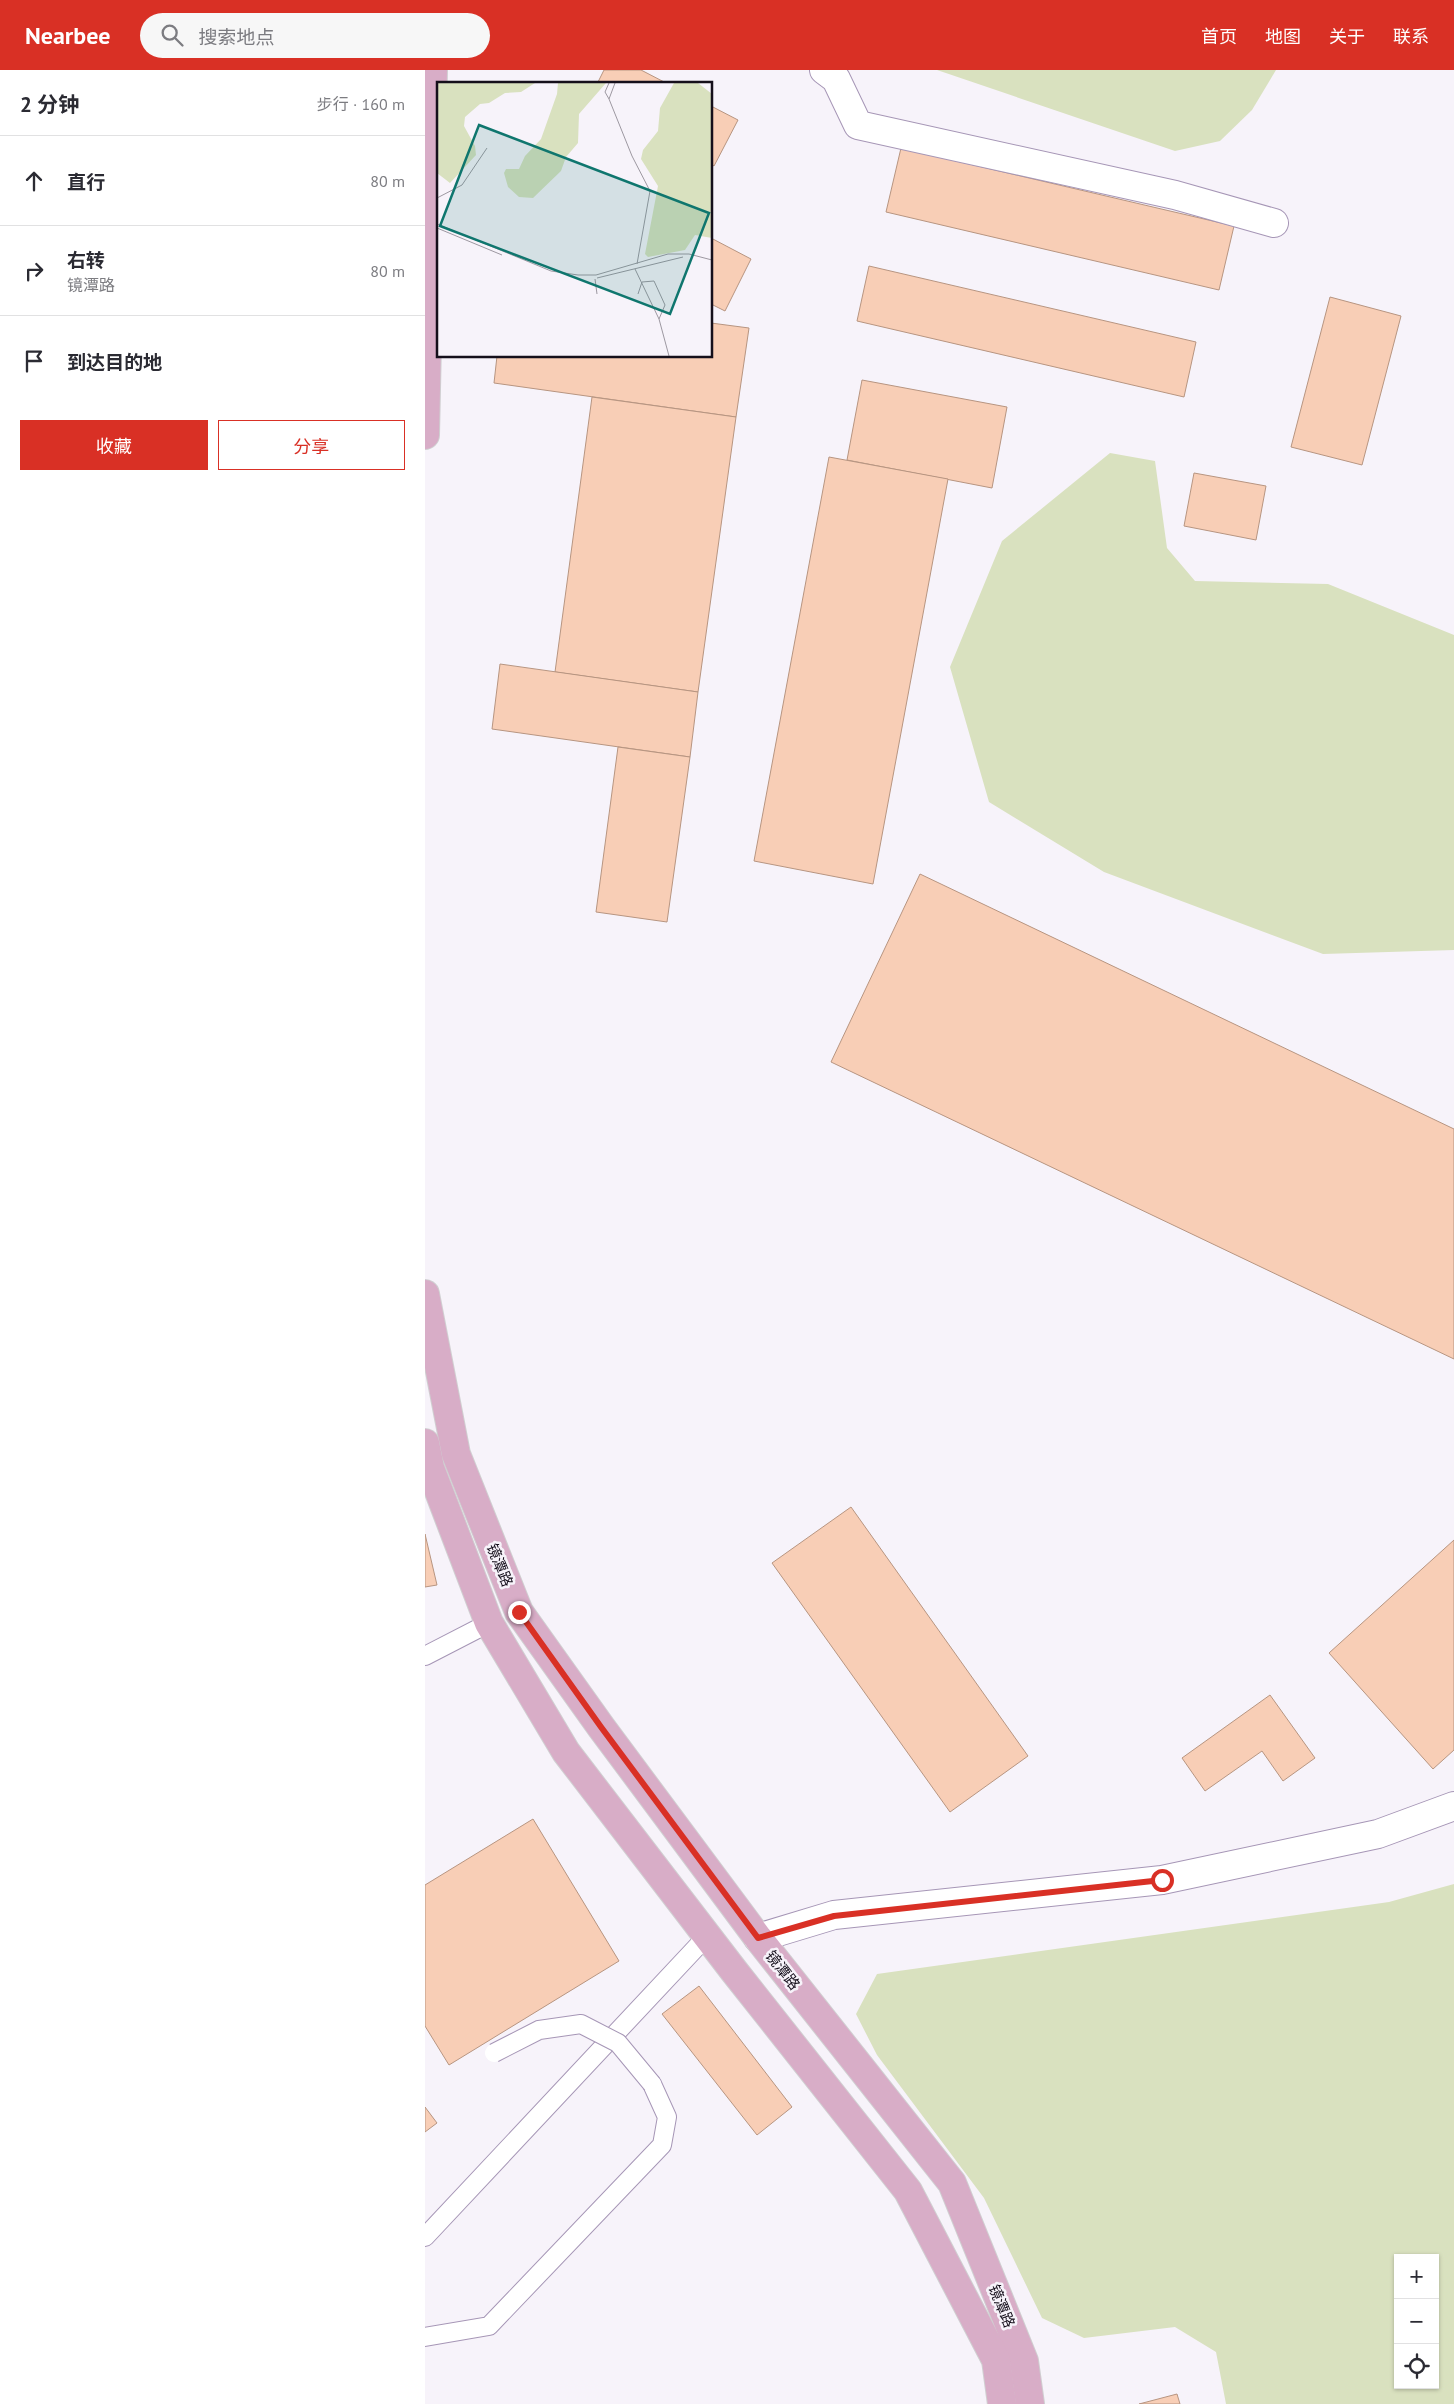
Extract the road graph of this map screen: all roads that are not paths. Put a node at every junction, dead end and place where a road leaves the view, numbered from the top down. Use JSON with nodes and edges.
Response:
{"nodes":[{"id":1,"x":433,"y":70,"type":"edge"},
{"id":2,"x":824,"y":70,"type":"edge"},
{"id":3,"x":1275,"y":223,"type":"dead end"},
{"id":4,"x":425,"y":435,"type":"edge"},
{"id":5,"x":425,"y":1294,"type":"edge"},
{"id":6,"x":425,"y":1442,"type":"edge"},
{"id":7,"x":489,"y":1623,"type":"junction"},
{"id":8,"x":425,"y":1656,"type":"edge"},
{"id":9,"x":1454,"y":1806,"type":"edge"},
{"id":10,"x":707,"y":1936,"type":"junction"},
{"id":11,"x":758,"y":1938,"type":"junction"},
{"id":12,"x":493,"y":2053,"type":"dead end"},
{"id":13,"x":425,"y":2238,"type":"edge"},
{"id":14,"x":425,"y":2337,"type":"edge"},
{"id":15,"x":1002,"y":2404,"type":"edge"},
{"id":16,"x":1030,"y":2404,"type":"edge"}],
"edges":[{"from":1,"to":4,"type":"main road"},
{"from":2,"to":3,"type":"street"},
{"from":5,"to":11,"type":"main road","name":"镜潭路"},
{"from":6,"to":7,"type":"main road","name":"镜潭路"},
{"from":7,"to":8,"type":"lane"},
{"from":7,"to":10,"type":"main road","name":"镜潭路"},
{"from":9,"to":11,"type":"street"},
{"from":10,"to":13,"type":"lane"},
{"from":10,"to":15,"type":"main road","name":"镜潭路"},
{"from":11,"to":16,"type":"main road","name":"镜潭路"},
{"from":12,"to":14,"type":"lane","bridge":true}]}
